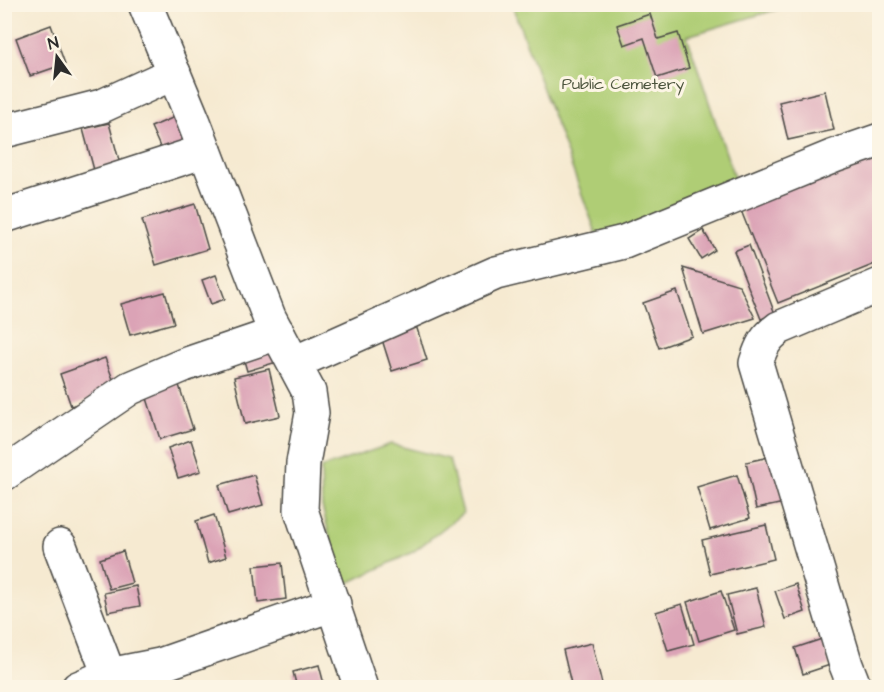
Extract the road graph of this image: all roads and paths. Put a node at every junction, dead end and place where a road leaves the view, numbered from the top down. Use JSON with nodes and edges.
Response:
{"nodes":[{"id":1,"x":145,"y":4,"type":"edge"},
{"id":2,"x":174,"y":73,"type":"junction"},
{"id":3,"x":4,"y":131,"type":"edge"},
{"id":4,"x":879,"y":140,"type":"edge"},
{"id":5,"x":205,"y":151,"type":"junction"},
{"id":6,"x":4,"y":216,"type":"edge"},
{"id":7,"x":879,"y":285,"type":"edge"},
{"id":8,"x":278,"y":333,"type":"junction"},
{"id":9,"x":294,"y":363,"type":"junction"},
{"id":10,"x":4,"y":474,"type":"edge"},
{"id":11,"x":60,"y":546,"type":"dead end"},
{"id":12,"x":334,"y":604,"type":"junction"},
{"id":13,"x":109,"y":675,"type":"junction"},
{"id":14,"x":78,"y":687,"type":"edge"},
{"id":15,"x":361,"y":687,"type":"edge"},
{"id":16,"x":855,"y":687,"type":"edge"}],
"edges":[{"from":1,"to":2,"type":"street"},
{"from":2,"to":3,"type":"street"},
{"from":2,"to":5,"type":"street"},
{"from":4,"to":9,"type":"street"},
{"from":5,"to":6,"type":"street"},
{"from":5,"to":8,"type":"street"},
{"from":7,"to":16,"type":"street"},
{"from":8,"to":9,"type":"street"},
{"from":8,"to":10,"type":"street"},
{"from":9,"to":12,"type":"street"},
{"from":11,"to":13,"type":"street"},
{"from":12,"to":13,"type":"street"},
{"from":12,"to":15,"type":"street"},
{"from":13,"to":14,"type":"street"}]}
